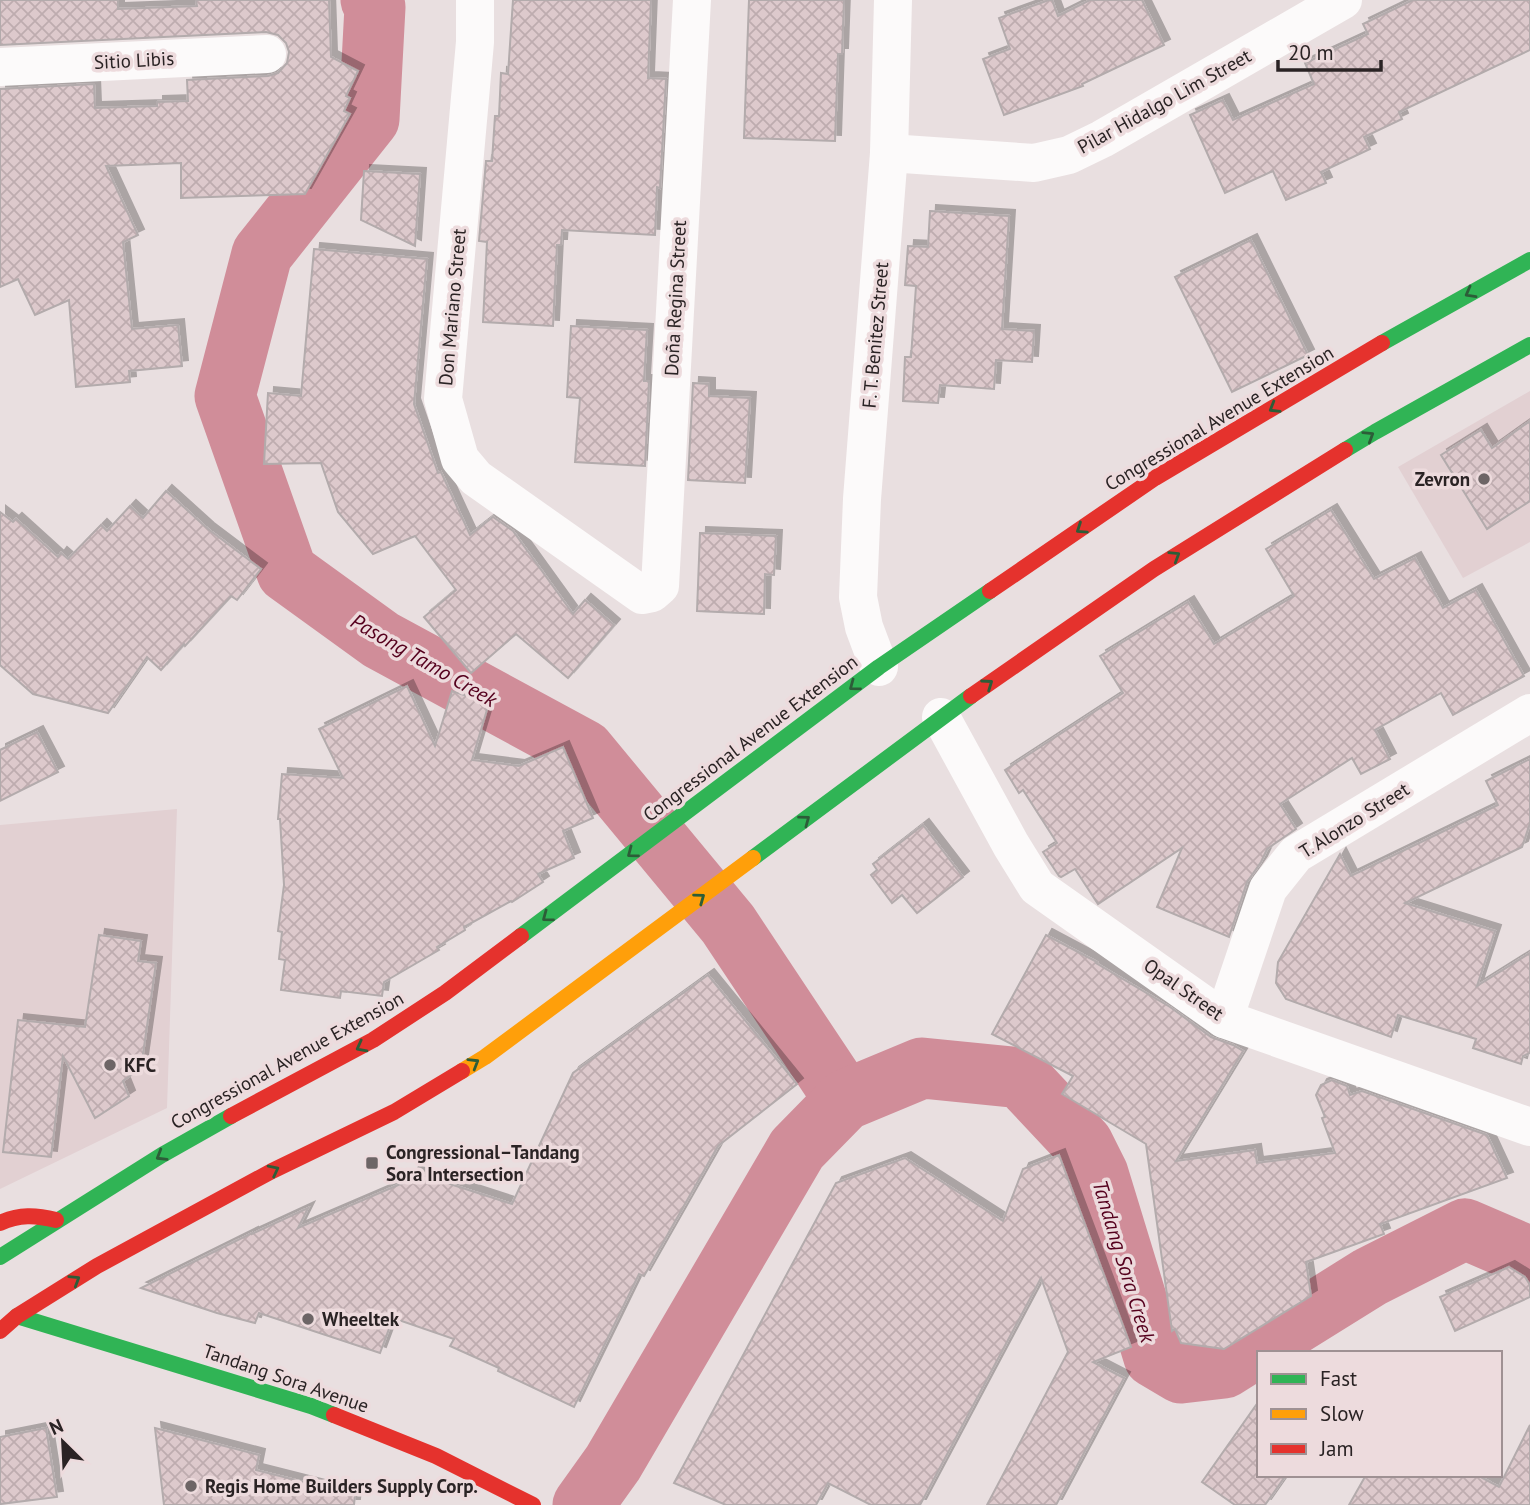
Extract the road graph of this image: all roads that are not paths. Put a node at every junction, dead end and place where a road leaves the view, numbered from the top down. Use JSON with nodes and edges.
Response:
{"nodes":[{"id":1,"x":475,"y":0,"type":"edge"},
{"id":2,"x":692,"y":0,"type":"edge"},
{"id":3,"x":893,"y":0,"type":"edge"},
{"id":4,"x":1343,"y":0,"type":"edge"},
{"id":5,"x":267,"y":54,"type":"dead end"},
{"id":6,"x":0,"y":67,"type":"edge"},
{"id":7,"x":890,"y":153,"type":"junction"},
{"id":8,"x":1530,"y":260,"type":"edge"},
{"id":9,"x":1530,"y":345,"type":"edge"},
{"id":10,"x":652,"y":593,"type":"joint"},
{"id":11,"x":879,"y":667,"type":"junction"},
{"id":12,"x":1530,"y":713,"type":"edge"},
{"id":13,"x":941,"y":717,"type":"junction"},
{"id":14,"x":1224,"y":1019,"type":"junction"},
{"id":15,"x":1530,"y":1127,"type":"edge"},
{"id":16,"x":56,"y":1220,"type":"junction"},
{"id":17,"x":0,"y":1223,"type":"edge"},
{"id":18,"x":0,"y":1257,"type":"edge"},
{"id":19,"x":17,"y":1316,"type":"junction"},
{"id":20,"x":0,"y":1331,"type":"edge"},
{"id":21,"x":533,"y":1505,"type":"edge"}],
"edges":[{"from":1,"to":10,"type":"street","name":"Don Mariano Street"},
{"from":2,"to":10,"type":"street","name":"Doña Regina Street"},
{"from":3,"to":7,"type":"street","name":"F. T. Benitez Street"},
{"from":4,"to":7,"type":"street","name":"Pilar Hidalgo Lim Street"},
{"from":5,"to":6,"type":"street","name":"Sitio Libis"},
{"from":7,"to":11,"type":"street","name":"F. T. Benitez Street"},
{"from":8,"to":11,"type":"main road","name":"Congressional Avenue Extension","one_way":true},
{"from":13,"to":9,"type":"main road","one_way":true},
{"from":11,"to":16,"type":"main road","name":"Congressional Avenue Extension","one_way":true},
{"from":12,"to":14,"type":"street","name":"T. Alonzo Street"},
{"from":13,"to":14,"type":"street","name":"Opal Street"},
{"from":19,"to":13,"type":"main road","one_way":true},
{"from":14,"to":15,"type":"street","name":"Opal Street"},
{"from":16,"to":17,"type":"main road"},
{"from":16,"to":18,"type":"main road","name":"Congressional Avenue Extension"},
{"from":19,"to":20,"type":"main road"},
{"from":19,"to":21,"type":"main road","name":"Tandang Sora Avenue"}]}
